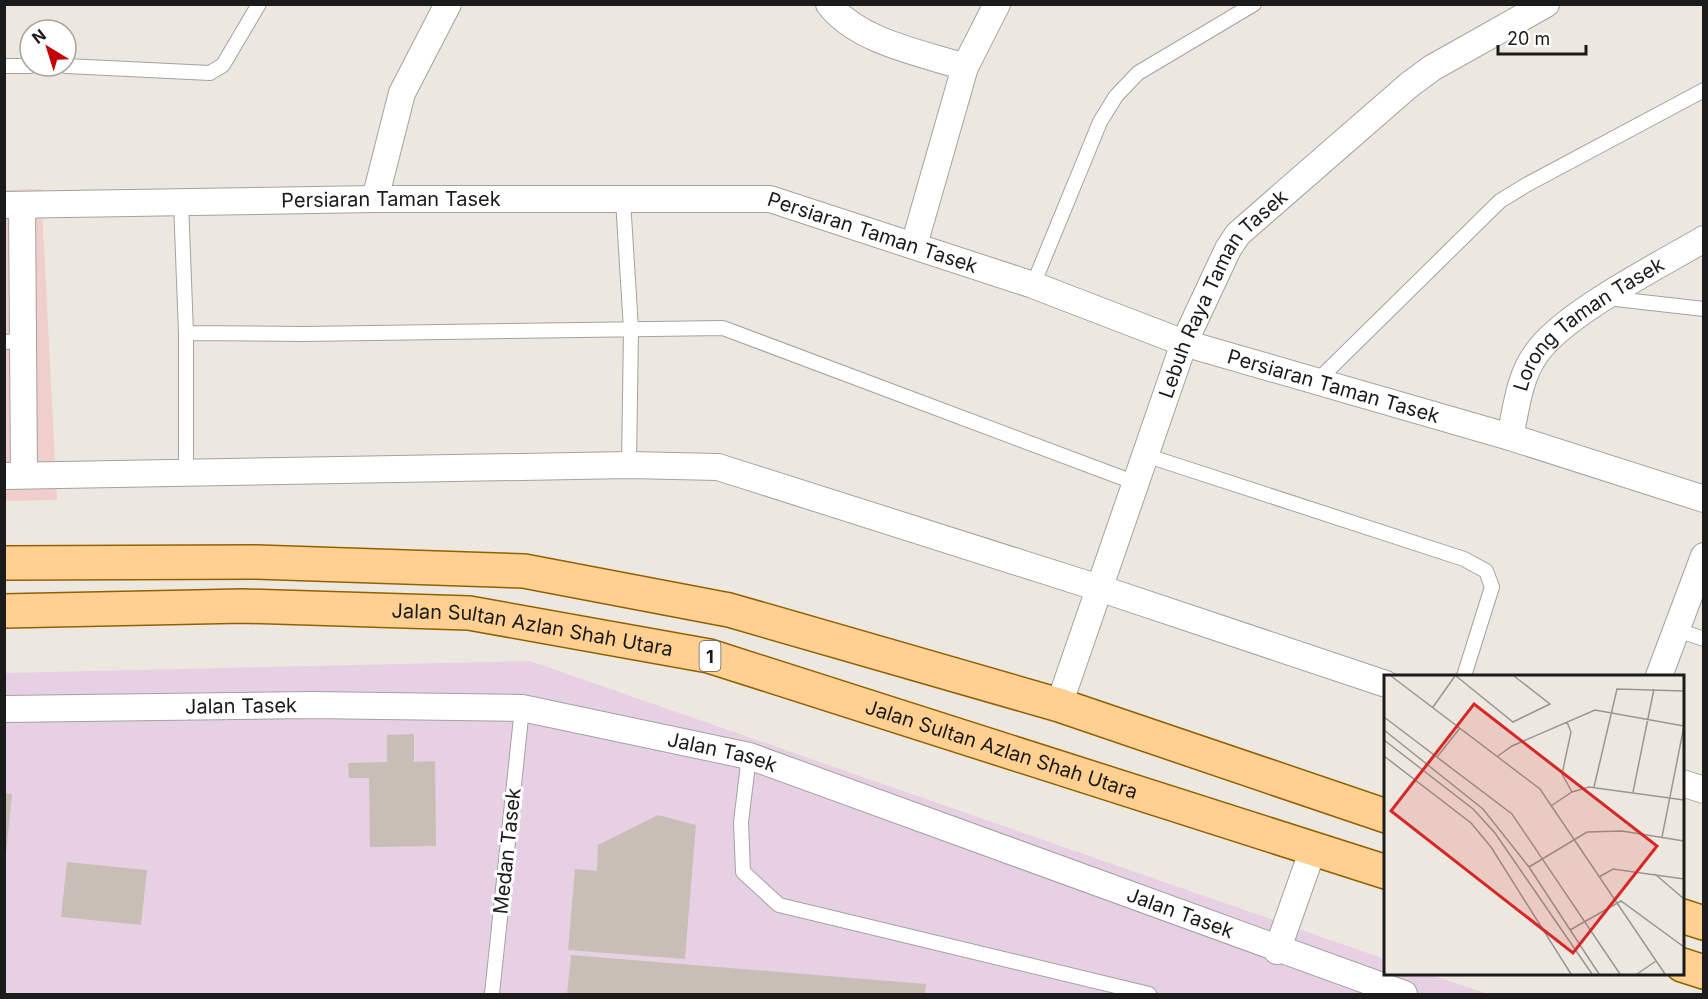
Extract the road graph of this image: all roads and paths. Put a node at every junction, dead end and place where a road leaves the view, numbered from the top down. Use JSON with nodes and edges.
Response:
{"nodes":[{"id":1,"x":259,"y":4,"type":"edge"},
{"id":2,"x":448,"y":4,"type":"edge"},
{"id":3,"x":829,"y":4,"type":"edge"},
{"id":4,"x":997,"y":4,"type":"edge"},
{"id":5,"x":1254,"y":4,"type":"edge"},
{"id":6,"x":1546,"y":4,"type":"edge"},
{"id":7,"x":78,"y":66,"type":"edge"},
{"id":8,"x":965,"y":67,"type":"junction"},
{"id":9,"x":1704,"y":90,"type":"edge"},
{"id":10,"x":375,"y":199,"type":"junction"},
{"id":11,"x":623,"y":200,"type":"junction"},
{"id":12,"x":181,"y":202,"type":"junction"},
{"id":13,"x":13,"y":205,"type":"edge"},
{"id":14,"x":1704,"y":239,"type":"edge"},
{"id":15,"x":914,"y":245,"type":"junction"},
{"id":16,"x":1033,"y":285,"type":"junction"},
{"id":17,"x":1606,"y":297,"type":"junction"},
{"id":18,"x":1704,"y":309,"type":"edge"},
{"id":19,"x":631,"y":329,"type":"junction"},
{"id":20,"x":186,"y":333,"type":"junction"},
{"id":21,"x":14,"y":341,"type":"edge"},
{"id":22,"x":1184,"y":343,"type":"junction"},
{"id":23,"x":1316,"y":382,"type":"junction"},
{"id":24,"x":1510,"y":437,"type":"junction"},
{"id":25,"x":1145,"y":455,"type":"junction"},
{"id":26,"x":629,"y":465,"type":"junction"},
{"id":27,"x":186,"y":472,"type":"junction"},
{"id":28,"x":14,"y":476,"type":"edge"},
{"id":29,"x":1136,"y":483,"type":"junction"},
{"id":30,"x":1704,"y":499,"type":"edge"},
{"id":31,"x":1704,"y":556,"type":"edge"},
{"id":32,"x":4,"y":563,"type":"edge"},
{"id":33,"x":1099,"y":588,"type":"junction"},
{"id":34,"x":4,"y":611,"type":"edge"},
{"id":35,"x":1677,"y":630,"type":"junction"},
{"id":36,"x":1704,"y":639,"type":"edge"},
{"id":37,"x":1464,"y":675,"type":"edge"},
{"id":38,"x":1659,"y":675,"type":"edge"},
{"id":39,"x":1384,"y":683,"type":"edge"},
{"id":40,"x":1059,"y":705,"type":"junction"},
{"id":41,"x":522,"y":708,"type":"junction"},
{"id":42,"x":4,"y":709,"type":"edge"},
{"id":43,"x":749,"y":756,"type":"junction"},
{"id":44,"x":1684,"y":783,"type":"edge"},
{"id":45,"x":1704,"y":790,"type":"edge"},
{"id":46,"x":1384,"y":815,"type":"edge"},
{"id":47,"x":1313,"y":849,"type":"junction"},
{"id":48,"x":1384,"y":871,"type":"edge"},
{"id":49,"x":1684,"y":916,"type":"edge"},
{"id":50,"x":1704,"y":923,"type":"edge"},
{"id":51,"x":1277,"y":951,"type":"junction"},
{"id":52,"x":1684,"y":965,"type":"edge"},
{"id":53,"x":1704,"y":972,"type":"edge"},
{"id":54,"x":492,"y":994,"type":"edge"},
{"id":55,"x":1149,"y":994,"type":"edge"},
{"id":56,"x":1404,"y":994,"type":"edge"}],
"edges":[{"from":1,"to":7,"type":"lane"},
{"from":2,"to":10,"type":"street"},
{"from":3,"to":8,"type":"street"},
{"from":4,"to":8,"type":"street"},
{"from":5,"to":16,"type":"lane"},
{"from":6,"to":22,"type":"street","name":"Lebuh Raya Taman Tasek"},
{"from":8,"to":15,"type":"street"},
{"from":9,"to":23,"type":"lane"},
{"from":10,"to":11,"type":"street","name":"Persiaran Taman Tasek"},
{"from":10,"to":12,"type":"street","name":"Persiaran Taman Tasek"},
{"from":11,"to":15,"type":"street","name":"Persiaran Taman Tasek"},
{"from":11,"to":19,"type":"lane"},
{"from":12,"to":13,"type":"street","name":"Persiaran Taman Tasek"},
{"from":12,"to":20,"type":"lane"},
{"from":13,"to":21,"type":"street"},
{"from":14,"to":17,"type":"street","name":"Lorong Taman Tasek"},
{"from":15,"to":16,"type":"street","name":"Persiaran Taman Tasek"},
{"from":16,"to":22,"type":"street","name":"Persiaran Taman Tasek"},
{"from":17,"to":18,"type":"lane"},
{"from":17,"to":24,"type":"street","name":"Lorong Taman Tasek"},
{"from":19,"to":20,"type":"lane"},
{"from":19,"to":26,"type":"lane"},
{"from":19,"to":29,"type":"lane"},
{"from":20,"to":27,"type":"lane"},
{"from":21,"to":28,"type":"street"},
{"from":22,"to":23,"type":"street","name":"Persiaran Taman Tasek"},
{"from":22,"to":25,"type":"street","name":"Lebuh Raya Taman Tasek"},
{"from":23,"to":24,"type":"street","name":"Persiaran Taman Tasek"},
{"from":24,"to":30,"type":"street","name":"Persiaran Taman Tasek"},
{"from":25,"to":29,"type":"street","name":"Lebuh Raya Taman Tasek"},
{"from":25,"to":37,"type":"lane"},
{"from":26,"to":27,"type":"street"},
{"from":26,"to":33,"type":"street"},
{"from":27,"to":28,"type":"street"},
{"from":29,"to":33,"type":"street","name":"Lebuh Raya Taman Tasek"},
{"from":31,"to":35,"type":"street"},
{"from":32,"to":40,"type":"main road"},
{"from":33,"to":39,"type":"street"},
{"from":33,"to":40,"type":"street","name":"Lebuh Raya Taman Tasek"},
{"from":34,"to":47,"type":"main road","name":"Jalan Sultan Azlan Shah Utara","number":"1"},
{"from":35,"to":36,"type":"lane"},
{"from":35,"to":38,"type":"street"},
{"from":40,"to":46,"type":"main road"},
{"from":41,"to":42,"type":"street","name":"Jalan Tasek"},
{"from":41,"to":43,"type":"street","name":"Jalan Tasek"},
{"from":41,"to":54,"type":"lane","name":"Medan Tasek"},
{"from":43,"to":51,"type":"street","name":"Jalan Tasek"},
{"from":43,"to":55,"type":"lane"},
{"from":44,"to":45,"type":"street"},
{"from":47,"to":48,"type":"main road","name":"Jalan Sultan Azlan Shah Utara","number":"1"},
{"from":47,"to":51,"type":"street"},
{"from":49,"to":50,"type":"main road"},
{"from":51,"to":56,"type":"street","name":"Jalan Tasek"},
{"from":52,"to":53,"type":"main road"}]}
